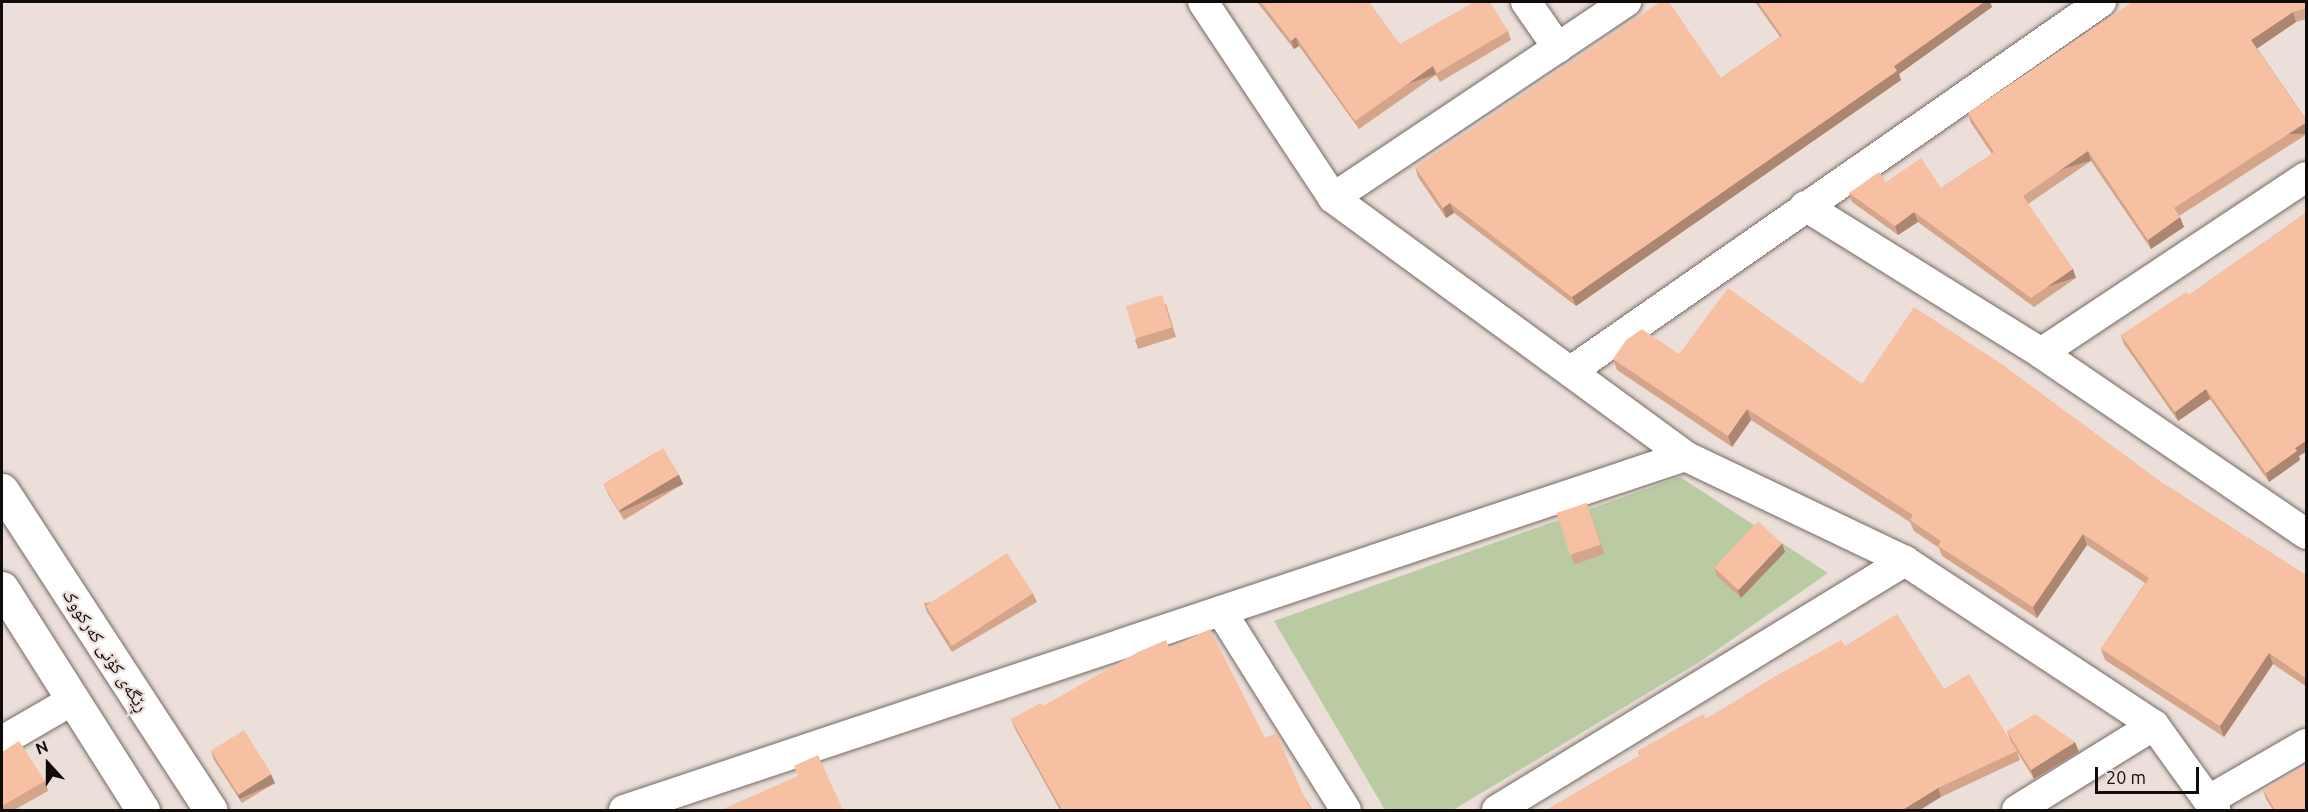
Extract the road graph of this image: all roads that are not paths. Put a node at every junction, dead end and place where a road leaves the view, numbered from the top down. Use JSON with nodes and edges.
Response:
{"nodes":[{"id":1,"x":1203,"y":2,"type":"edge"},
{"id":2,"x":1526,"y":2,"type":"edge"},
{"id":3,"x":1626,"y":2,"type":"edge"},
{"id":4,"x":2101,"y":2,"type":"edge"},
{"id":5,"x":1558,"y":48,"type":"junction"},
{"id":6,"x":2307,"y":177,"type":"edge"},
{"id":7,"x":1333,"y":198,"type":"junction"},
{"id":8,"x":1805,"y":206,"type":"junction"},
{"id":9,"x":2041,"y":353,"type":"junction"},
{"id":10,"x":1571,"y":371,"type":"junction"},
{"id":11,"x":1685,"y":456,"type":"junction"},
{"id":12,"x":2,"y":490,"type":"edge"},
{"id":13,"x":2299,"y":518,"type":"edge"},
{"id":14,"x":1905,"y":561,"type":"junction"},
{"id":15,"x":2,"y":588,"type":"edge"},
{"id":16,"x":1221,"y":611,"type":"junction"},
{"id":17,"x":71,"y":701,"type":"junction"},
{"id":18,"x":2154,"y":726,"type":"junction"},
{"id":19,"x":2,"y":741,"type":"edge"},
{"id":20,"x":2307,"y":744,"type":"edge"},
{"id":21,"x":2212,"y":805,"type":"edge"},
{"id":22,"x":143,"y":810,"type":"edge"},
{"id":23,"x":211,"y":810,"type":"edge"},
{"id":24,"x":624,"y":810,"type":"edge"},
{"id":25,"x":1346,"y":810,"type":"edge"},
{"id":26,"x":1497,"y":810,"type":"edge"},
{"id":27,"x":2017,"y":810,"type":"edge"}],
"edges":[{"from":1,"to":7,"type":"street"},
{"from":2,"to":5,"type":"street"},
{"from":3,"to":5,"type":"street"},
{"from":4,"to":8,"type":"street"},
{"from":5,"to":7,"type":"street"},
{"from":6,"to":9,"type":"street"},
{"from":7,"to":10,"type":"street"},
{"from":8,"to":9,"type":"street"},
{"from":8,"to":10,"type":"street"},
{"from":9,"to":13,"type":"street"},
{"from":10,"to":11,"type":"street"},
{"from":11,"to":14,"type":"street"},
{"from":11,"to":16,"type":"street"},
{"from":12,"to":23,"type":"street","name":"ڕێگەی کۆنی کەرکووک"},
{"from":14,"to":18,"type":"street"},
{"from":14,"to":26,"type":"street"},
{"from":15,"to":17,"type":"street"},
{"from":16,"to":24,"type":"street"},
{"from":16,"to":25,"type":"street"},
{"from":17,"to":19,"type":"street"},
{"from":17,"to":22,"type":"street"},
{"from":18,"to":21,"type":"street"},
{"from":18,"to":27,"type":"street"},
{"from":20,"to":21,"type":"street"}]}
